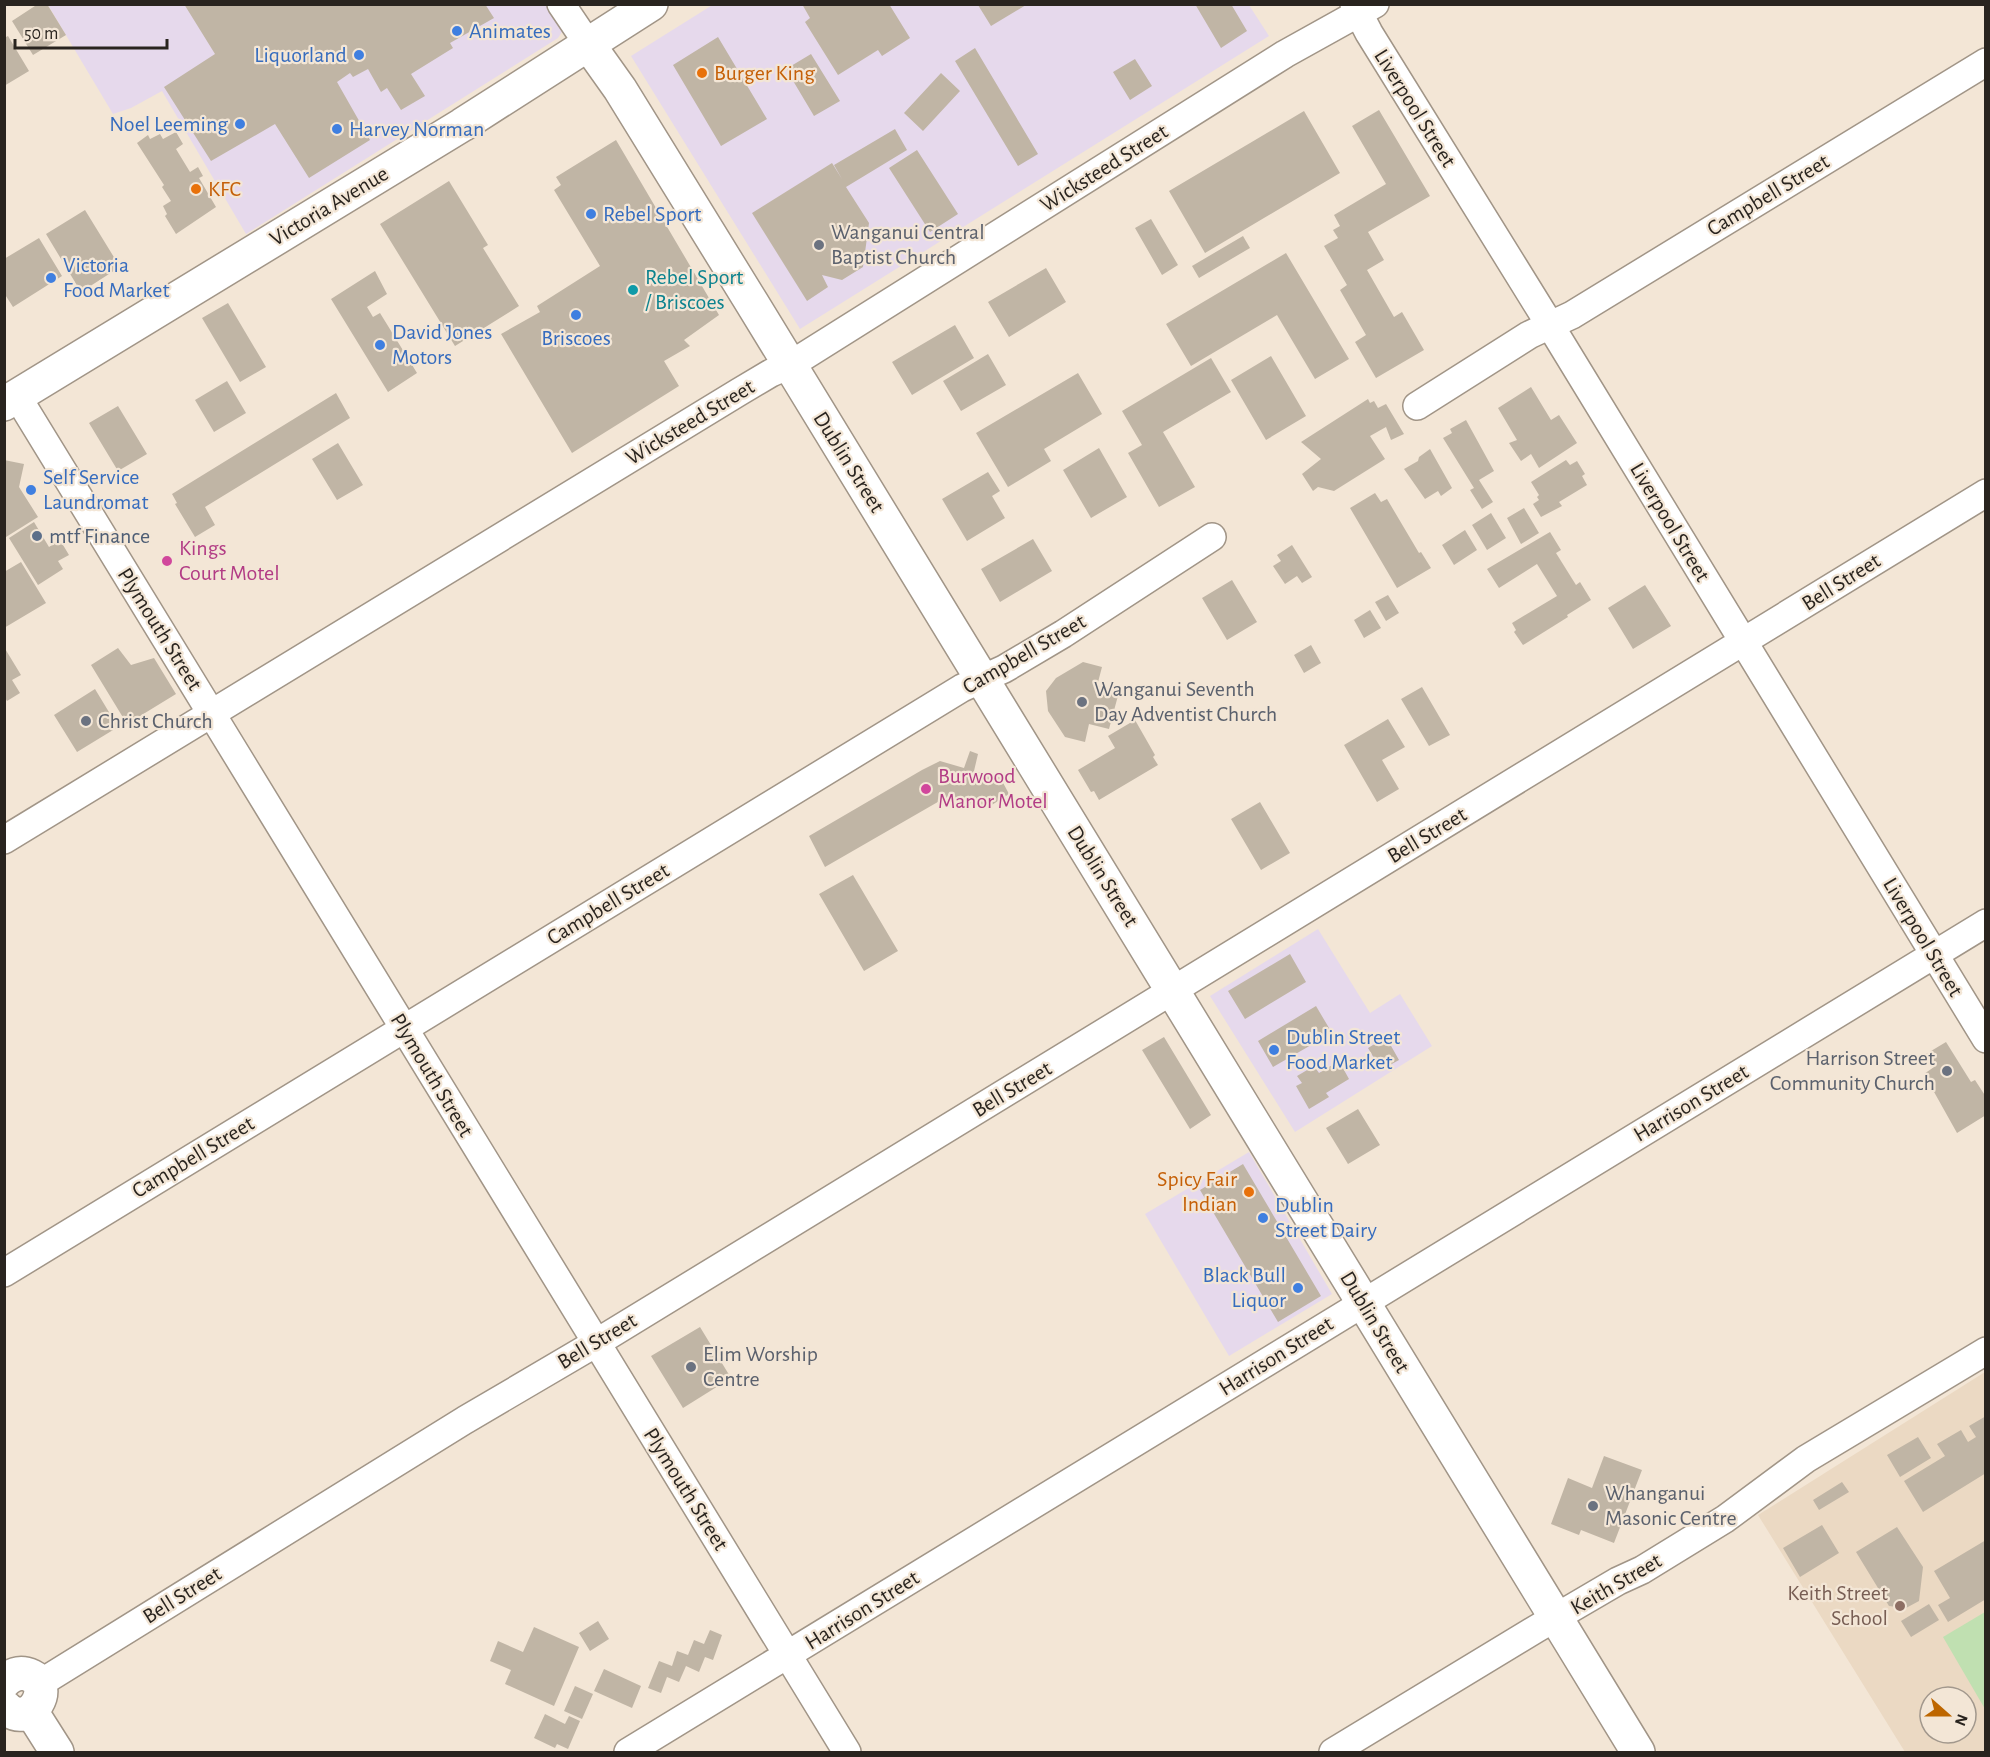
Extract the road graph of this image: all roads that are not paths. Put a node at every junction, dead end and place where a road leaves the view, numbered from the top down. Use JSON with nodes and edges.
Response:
{"nodes":[{"id":1,"x":561,"y":4,"type":"edge"},
{"id":2,"x":645,"y":6,"type":"edge"},
{"id":3,"x":1363,"y":8,"type":"edge"},
{"id":4,"x":588,"y":44,"type":"junction"},
{"id":5,"x":1986,"y":62,"type":"edge"},
{"id":6,"x":1550,"y":325,"type":"junction"},
{"id":7,"x":790,"y":365,"type":"junction"},
{"id":8,"x":11,"y":400,"type":"edge"},
{"id":9,"x":1417,"y":406,"type":"dead end"},
{"id":10,"x":1986,"y":493,"type":"edge"},
{"id":11,"x":1212,"y":537,"type":"dead end"},
{"id":12,"x":1743,"y":642,"type":"junction"},
{"id":13,"x":982,"y":680,"type":"junction"},
{"id":14,"x":211,"y":714,"type":"junction"},
{"id":15,"x":4,"y":840,"type":"edge"},
{"id":16,"x":1986,"y":923,"type":"edge"},
{"id":17,"x":1934,"y":955,"type":"junction"},
{"id":18,"x":1173,"y":991,"type":"junction"},
{"id":19,"x":404,"y":1029,"type":"junction"},
{"id":20,"x":1986,"y":1039,"type":"edge"},
{"id":21,"x":4,"y":1273,"type":"edge"},
{"id":22,"x":1364,"y":1304,"type":"junction"},
{"id":23,"x":596,"y":1343,"type":"junction"},
{"id":24,"x":1986,"y":1351,"type":"edge"},
{"id":25,"x":1556,"y":1618,"type":"junction"},
{"id":26,"x":788,"y":1656,"type":"junction"},
{"id":27,"x":16,"y":1687,"type":"edge"},
{"id":28,"x":57,"y":1752,"type":"edge"},
{"id":29,"x":628,"y":1752,"type":"edge"},
{"id":30,"x":847,"y":1752,"type":"edge"},
{"id":31,"x":1333,"y":1752,"type":"edge"},
{"id":32,"x":1638,"y":1752,"type":"edge"}],
"edges":[{"from":1,"to":4,"type":"street","name":"Dublin Street"},
{"from":2,"to":4,"type":"main road","name":"Victoria Avenue"},
{"from":3,"to":6,"type":"street","name":"Liverpool Street"},
{"from":3,"to":7,"type":"street","name":"Wicksteed Street"},
{"from":4,"to":7,"type":"main road","name":"Dublin Street"},
{"from":4,"to":8,"type":"main road","name":"Victoria Avenue"},
{"from":5,"to":6,"type":"street","name":"Campbell Street"},
{"from":6,"to":9,"type":"street","name":"Campbell Street"},
{"from":6,"to":12,"type":"street","name":"Liverpool Street"},
{"from":7,"to":13,"type":"main road","name":"Dublin Street"},
{"from":7,"to":14,"type":"street","name":"Wicksteed Street"},
{"from":8,"to":14,"type":"street","name":"Plymouth Street"},
{"from":10,"to":12,"type":"street","name":"Bell Street"},
{"from":11,"to":13,"type":"street","name":"Campbell Street"},
{"from":12,"to":17,"type":"street","name":"Liverpool Street"},
{"from":12,"to":18,"type":"street","name":"Bell Street"},
{"from":13,"to":18,"type":"main road","name":"Dublin Street"},
{"from":13,"to":19,"type":"street","name":"Campbell Street"},
{"from":14,"to":15,"type":"street","name":"Wicksteed Street"},
{"from":14,"to":19,"type":"street","name":"Plymouth Street"},
{"from":16,"to":17,"type":"street","name":"Harrison Street"},
{"from":17,"to":20,"type":"street","name":"Liverpool Street"},
{"from":17,"to":22,"type":"street","name":"Harrison Street"},
{"from":18,"to":22,"type":"main road","name":"Dublin Street"},
{"from":18,"to":23,"type":"street","name":"Bell Street"},
{"from":19,"to":21,"type":"street","name":"Campbell Street"},
{"from":19,"to":23,"type":"street","name":"Plymouth Street"},
{"from":22,"to":25,"type":"main road","name":"Dublin Street"},
{"from":22,"to":26,"type":"street","name":"Harrison Street"},
{"from":23,"to":26,"type":"street","name":"Plymouth Street"},
{"from":23,"to":27,"type":"street","name":"Bell Street"},
{"from":24,"to":25,"type":"street","name":"Keith Street"},
{"from":25,"to":31,"type":"street","name":"Keith Street"},
{"from":25,"to":32,"type":"main road","name":"Dublin Street"},
{"from":26,"to":29,"type":"street","name":"Harrison Street"},
{"from":26,"to":30,"type":"street","name":"Plymouth Street"},
{"from":27,"to":28,"type":"main road"}]}
